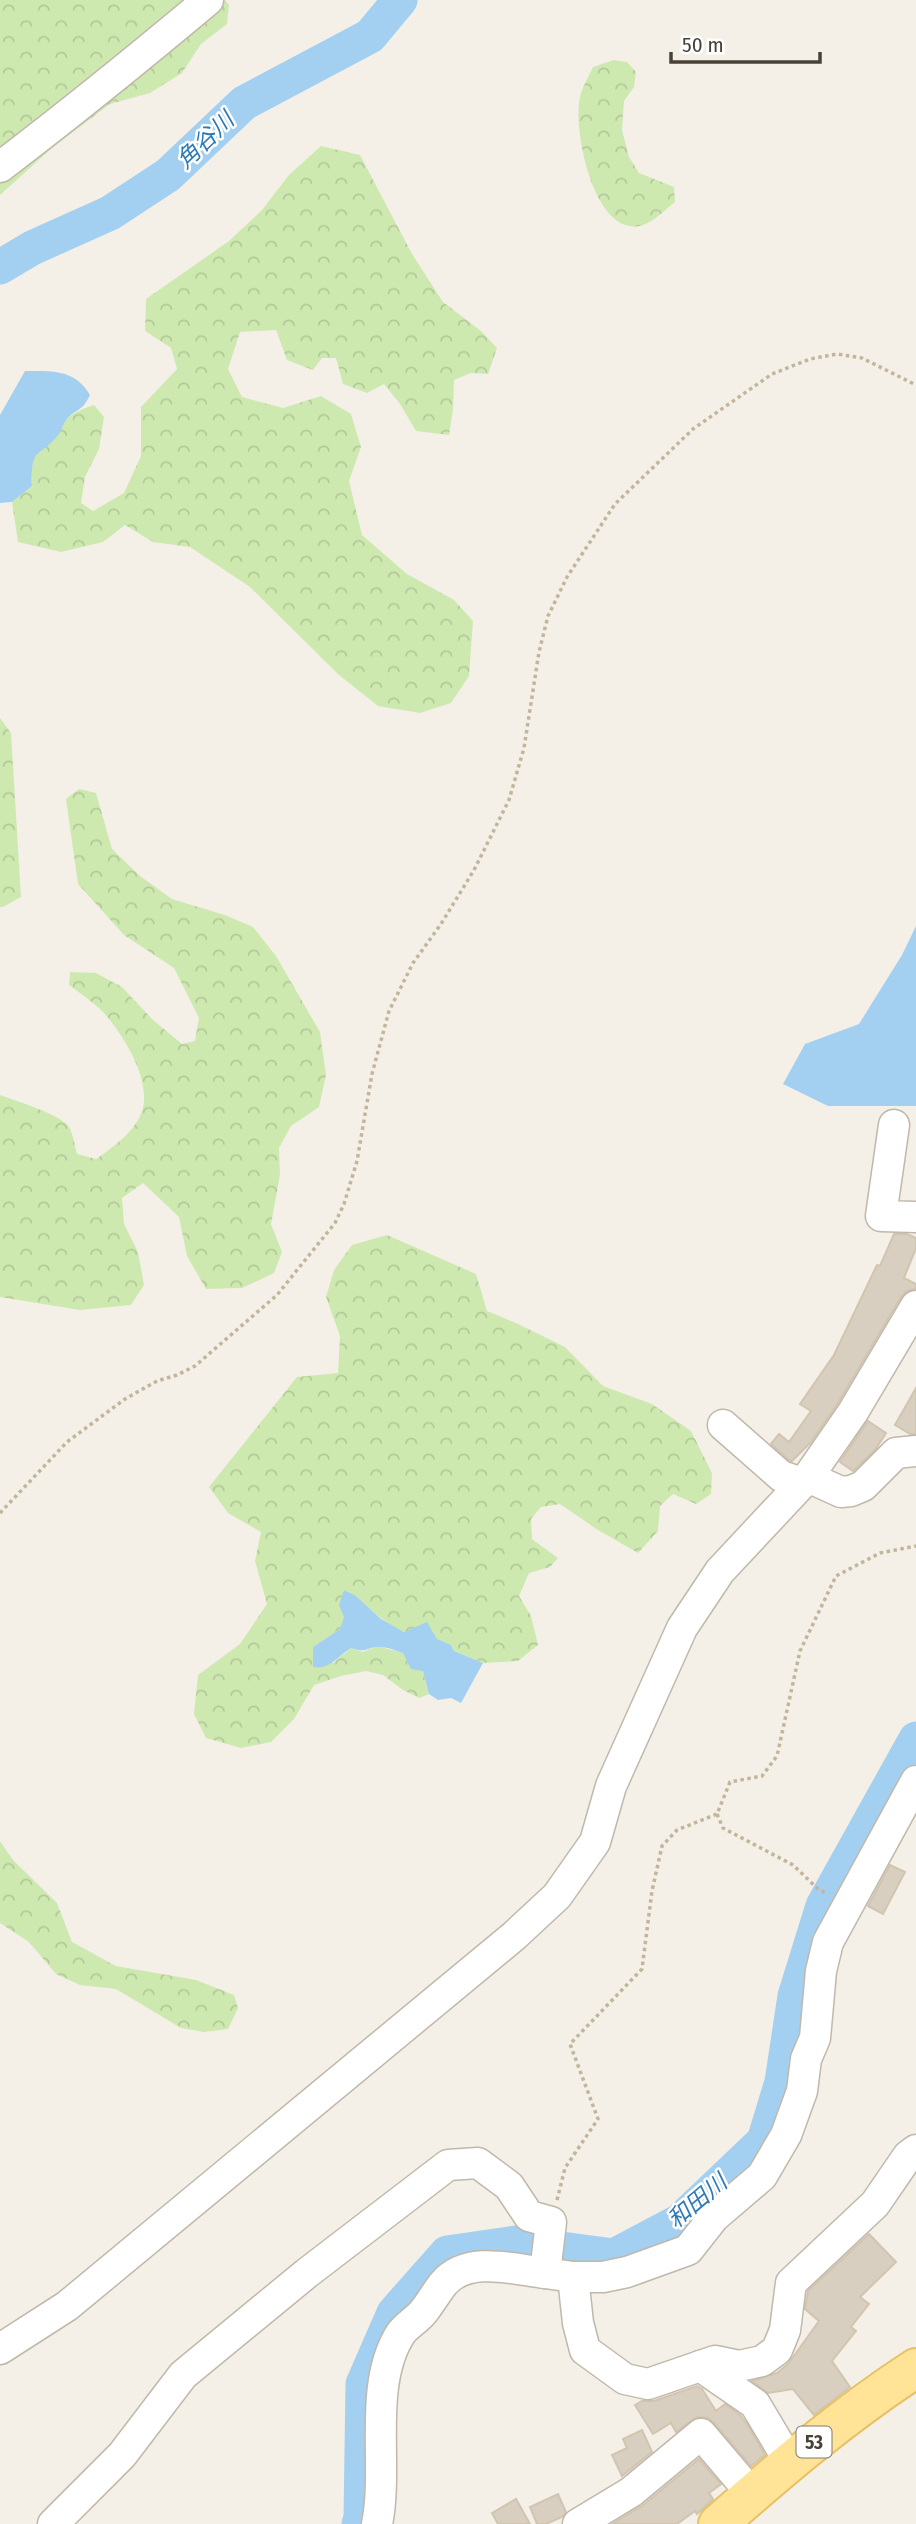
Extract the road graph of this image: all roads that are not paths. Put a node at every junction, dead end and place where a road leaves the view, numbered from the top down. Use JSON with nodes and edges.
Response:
{"nodes":[{"id":1,"x":208,"y":0,"type":"edge"},
{"id":2,"x":0,"y":167,"type":"edge"},
{"id":3,"x":894,"y":1125,"type":"dead end"},
{"id":4,"x":916,"y":1217,"type":"edge"},
{"id":5,"x":916,"y":1306,"type":"edge"},
{"id":6,"x":723,"y":1425,"type":"dead end"},
{"id":7,"x":916,"y":1451,"type":"edge"},
{"id":8,"x":887,"y":1459,"type":"junction"},
{"id":9,"x":916,"y":1466,"type":"edge"},
{"id":10,"x":805,"y":1480,"type":"junction"},
{"id":11,"x":916,"y":1781,"type":"edge"},
{"id":12,"x":916,"y":2151,"type":"edge"},
{"id":13,"x":559,"y":2275,"type":"junction"},
{"id":14,"x":0,"y":2349,"type":"edge"},
{"id":15,"x":700,"y":2366,"type":"junction"},
{"id":16,"x":916,"y":2368,"type":"edge"},
{"id":17,"x":789,"y":2461,"type":"junction"},
{"id":18,"x":752,"y":2494,"type":"junction"},
{"id":19,"x":53,"y":2524,"type":"edge"},
{"id":20,"x":377,"y":2524,"type":"edge"},
{"id":21,"x":578,"y":2524,"type":"edge"},
{"id":22,"x":718,"y":2524,"type":"edge"}],
"edges":[{"from":1,"to":2,"type":"street"},
{"from":3,"to":4,"type":"street"},
{"from":5,"to":10,"type":"street"},
{"from":6,"to":10,"type":"street"},
{"from":7,"to":8,"type":"street"},
{"from":8,"to":9,"type":"street"},
{"from":8,"to":10,"type":"street"},
{"from":10,"to":14,"type":"street"},
{"from":11,"to":13,"type":"street"},
{"from":12,"to":15,"type":"street"},
{"from":13,"to":15,"type":"street"},
{"from":13,"to":19,"type":"street"},
{"from":13,"to":20,"type":"street"},
{"from":15,"to":17,"type":"street"},
{"from":16,"to":17,"type":"main road","number":"53"},
{"from":17,"to":18,"type":"main road","number":"53"},
{"from":18,"to":21,"type":"street"},
{"from":18,"to":22,"type":"main road","number":"53"}]}
